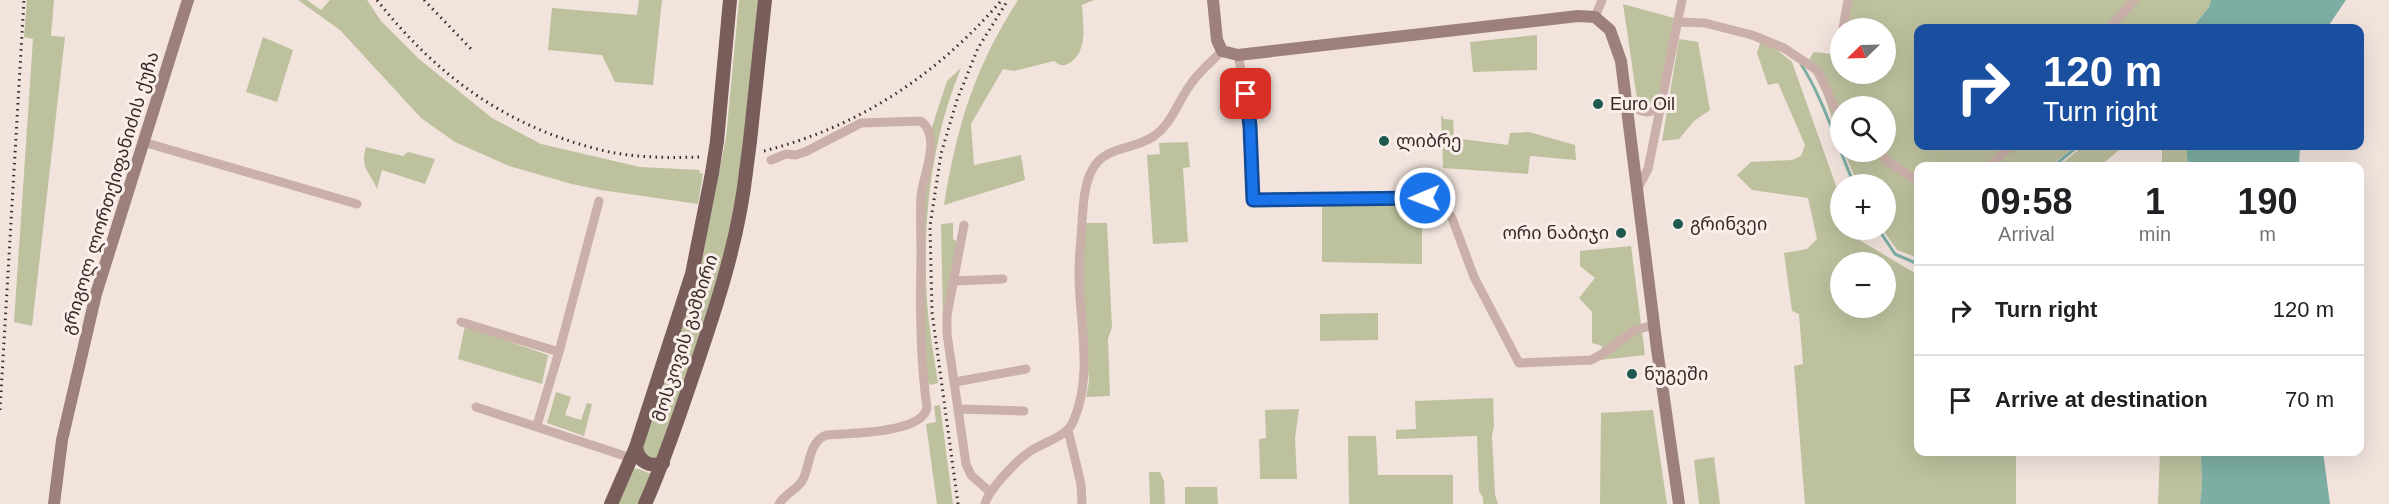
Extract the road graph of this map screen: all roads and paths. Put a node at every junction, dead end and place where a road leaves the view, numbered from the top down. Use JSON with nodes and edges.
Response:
{"nodes":[{"id":1,"x":188,"y":0,"type":"edge"},
{"id":2,"x":730,"y":0,"type":"edge"},
{"id":3,"x":765,"y":0,"type":"edge"},
{"id":4,"x":1213,"y":0,"type":"edge"},
{"id":5,"x":1602,"y":0,"type":"edge"},
{"id":6,"x":1682,"y":0,"type":"edge"},
{"id":7,"x":1848,"y":0,"type":"edge"},
{"id":8,"x":2134,"y":0,"type":"edge"},
{"id":9,"x":1595,"y":17,"type":"junction"},
{"id":10,"x":1845,"y":18,"type":"edge"},
{"id":11,"x":1678,"y":22,"type":"junction"},
{"id":12,"x":2113,"y":24,"type":"edge"},
{"id":13,"x":1222,"y":51,"type":"junction"},
{"id":14,"x":1238,"y":55,"type":"junction"},
{"id":15,"x":1830,"y":98,"type":"edge"},
{"id":16,"x":1626,"y":103,"type":"junction"},
{"id":17,"x":1662,"y":104,"type":"junction"},
{"id":18,"x":143,"y":142,"type":"junction"},
{"id":19,"x":2007,"y":150,"type":"edge"},
{"id":20,"x":771,"y":160,"type":"dead end"},
{"id":21,"x":1888,"y":162,"type":"edge"},
{"id":22,"x":1994,"y":162,"type":"edge"},
{"id":23,"x":1914,"y":179,"type":"edge"},
{"id":24,"x":1637,"y":190,"type":"junction"},
{"id":25,"x":599,"y":201,"type":"dead end"},
{"id":26,"x":357,"y":204,"type":"dead end"},
{"id":27,"x":964,"y":225,"type":"dead end"},
{"id":28,"x":1003,"y":279,"type":"dead end"},
{"id":29,"x":954,"y":281,"type":"junction"},
{"id":30,"x":462,"y":322,"type":"dead end"},
{"id":31,"x":1654,"y":325,"type":"junction"},
{"id":32,"x":559,"y":352,"type":"junction"},
{"id":33,"x":1026,"y":369,"type":"dead end"},
{"id":34,"x":954,"y":382,"type":"junction"},
{"id":35,"x":476,"y":407,"type":"dead end"},
{"id":36,"x":958,"y":409,"type":"junction"},
{"id":37,"x":1024,"y":411,"type":"dead end"},
{"id":38,"x":537,"y":425,"type":"junction"},
{"id":39,"x":1068,"y":430,"type":"junction"},
{"id":40,"x":634,"y":452,"type":"junction"},
{"id":41,"x":663,"y":463,"type":"junction"},
{"id":42,"x":990,"y":492,"type":"junction"},
{"id":43,"x":54,"y":504,"type":"edge"},
{"id":44,"x":611,"y":504,"type":"edge"},
{"id":45,"x":645,"y":504,"type":"edge"},
{"id":46,"x":779,"y":504,"type":"edge"},
{"id":47,"x":985,"y":504,"type":"edge"},
{"id":48,"x":1082,"y":504,"type":"edge"},
{"id":49,"x":1679,"y":504,"type":"edge"}],
"edges":[{"from":1,"to":18,"type":"main road","name":"გრიგოლ ლორთქიფანიძის ქუჩა"},
{"from":2,"to":40,"type":"main road","name":"მოსკოვის გამზირი","bridge":true},
{"from":3,"to":41,"type":"main road","name":"მოსკოვის გამზირი","bridge":true},
{"from":4,"to":13,"type":"main road"},
{"from":5,"to":9,"type":"street"},
{"from":6,"to":11,"type":"street"},
{"from":7,"to":10,"type":"street"},
{"from":8,"to":12,"type":"street"},
{"from":9,"to":14,"type":"main road"},
{"from":9,"to":16,"type":"main road"},
{"from":11,"to":15,"type":"street"},
{"from":11,"to":17,"type":"street"},
{"from":13,"to":14,"type":"main road"},
{"from":13,"to":39,"type":"street"},
{"from":14,"to":31,"type":"street"},
{"from":16,"to":17,"type":"street"},
{"from":16,"to":24,"type":"main road"},
{"from":17,"to":24,"type":"street"},
{"from":18,"to":26,"type":"street"},
{"from":18,"to":43,"type":"main road","name":"გრიგოლ ლორთქიფანიძის ქუჩა"},
{"from":19,"to":22,"type":"street"},
{"from":20,"to":46,"type":"street"},
{"from":21,"to":23,"type":"street"},
{"from":24,"to":31,"type":"main road"},
{"from":25,"to":32,"type":"street"},
{"from":27,"to":29,"type":"street"},
{"from":28,"to":29,"type":"street"},
{"from":29,"to":34,"type":"street"},
{"from":30,"to":32,"type":"street"},
{"from":31,"to":49,"type":"main road"},
{"from":32,"to":38,"type":"street"},
{"from":33,"to":34,"type":"street"},
{"from":34,"to":36,"type":"street"},
{"from":35,"to":38,"type":"street"},
{"from":36,"to":37,"type":"street"},
{"from":36,"to":42,"type":"street"},
{"from":38,"to":40,"type":"street"},
{"from":39,"to":42,"type":"street"},
{"from":39,"to":48,"type":"street"},
{"from":40,"to":41,"type":"main road"},
{"from":40,"to":44,"type":"main road","name":"მოსკოვის გამზირი"},
{"from":41,"to":45,"type":"main road","name":"მოსკოვის გამზირი"},
{"from":42,"to":47,"type":"street"}]}
